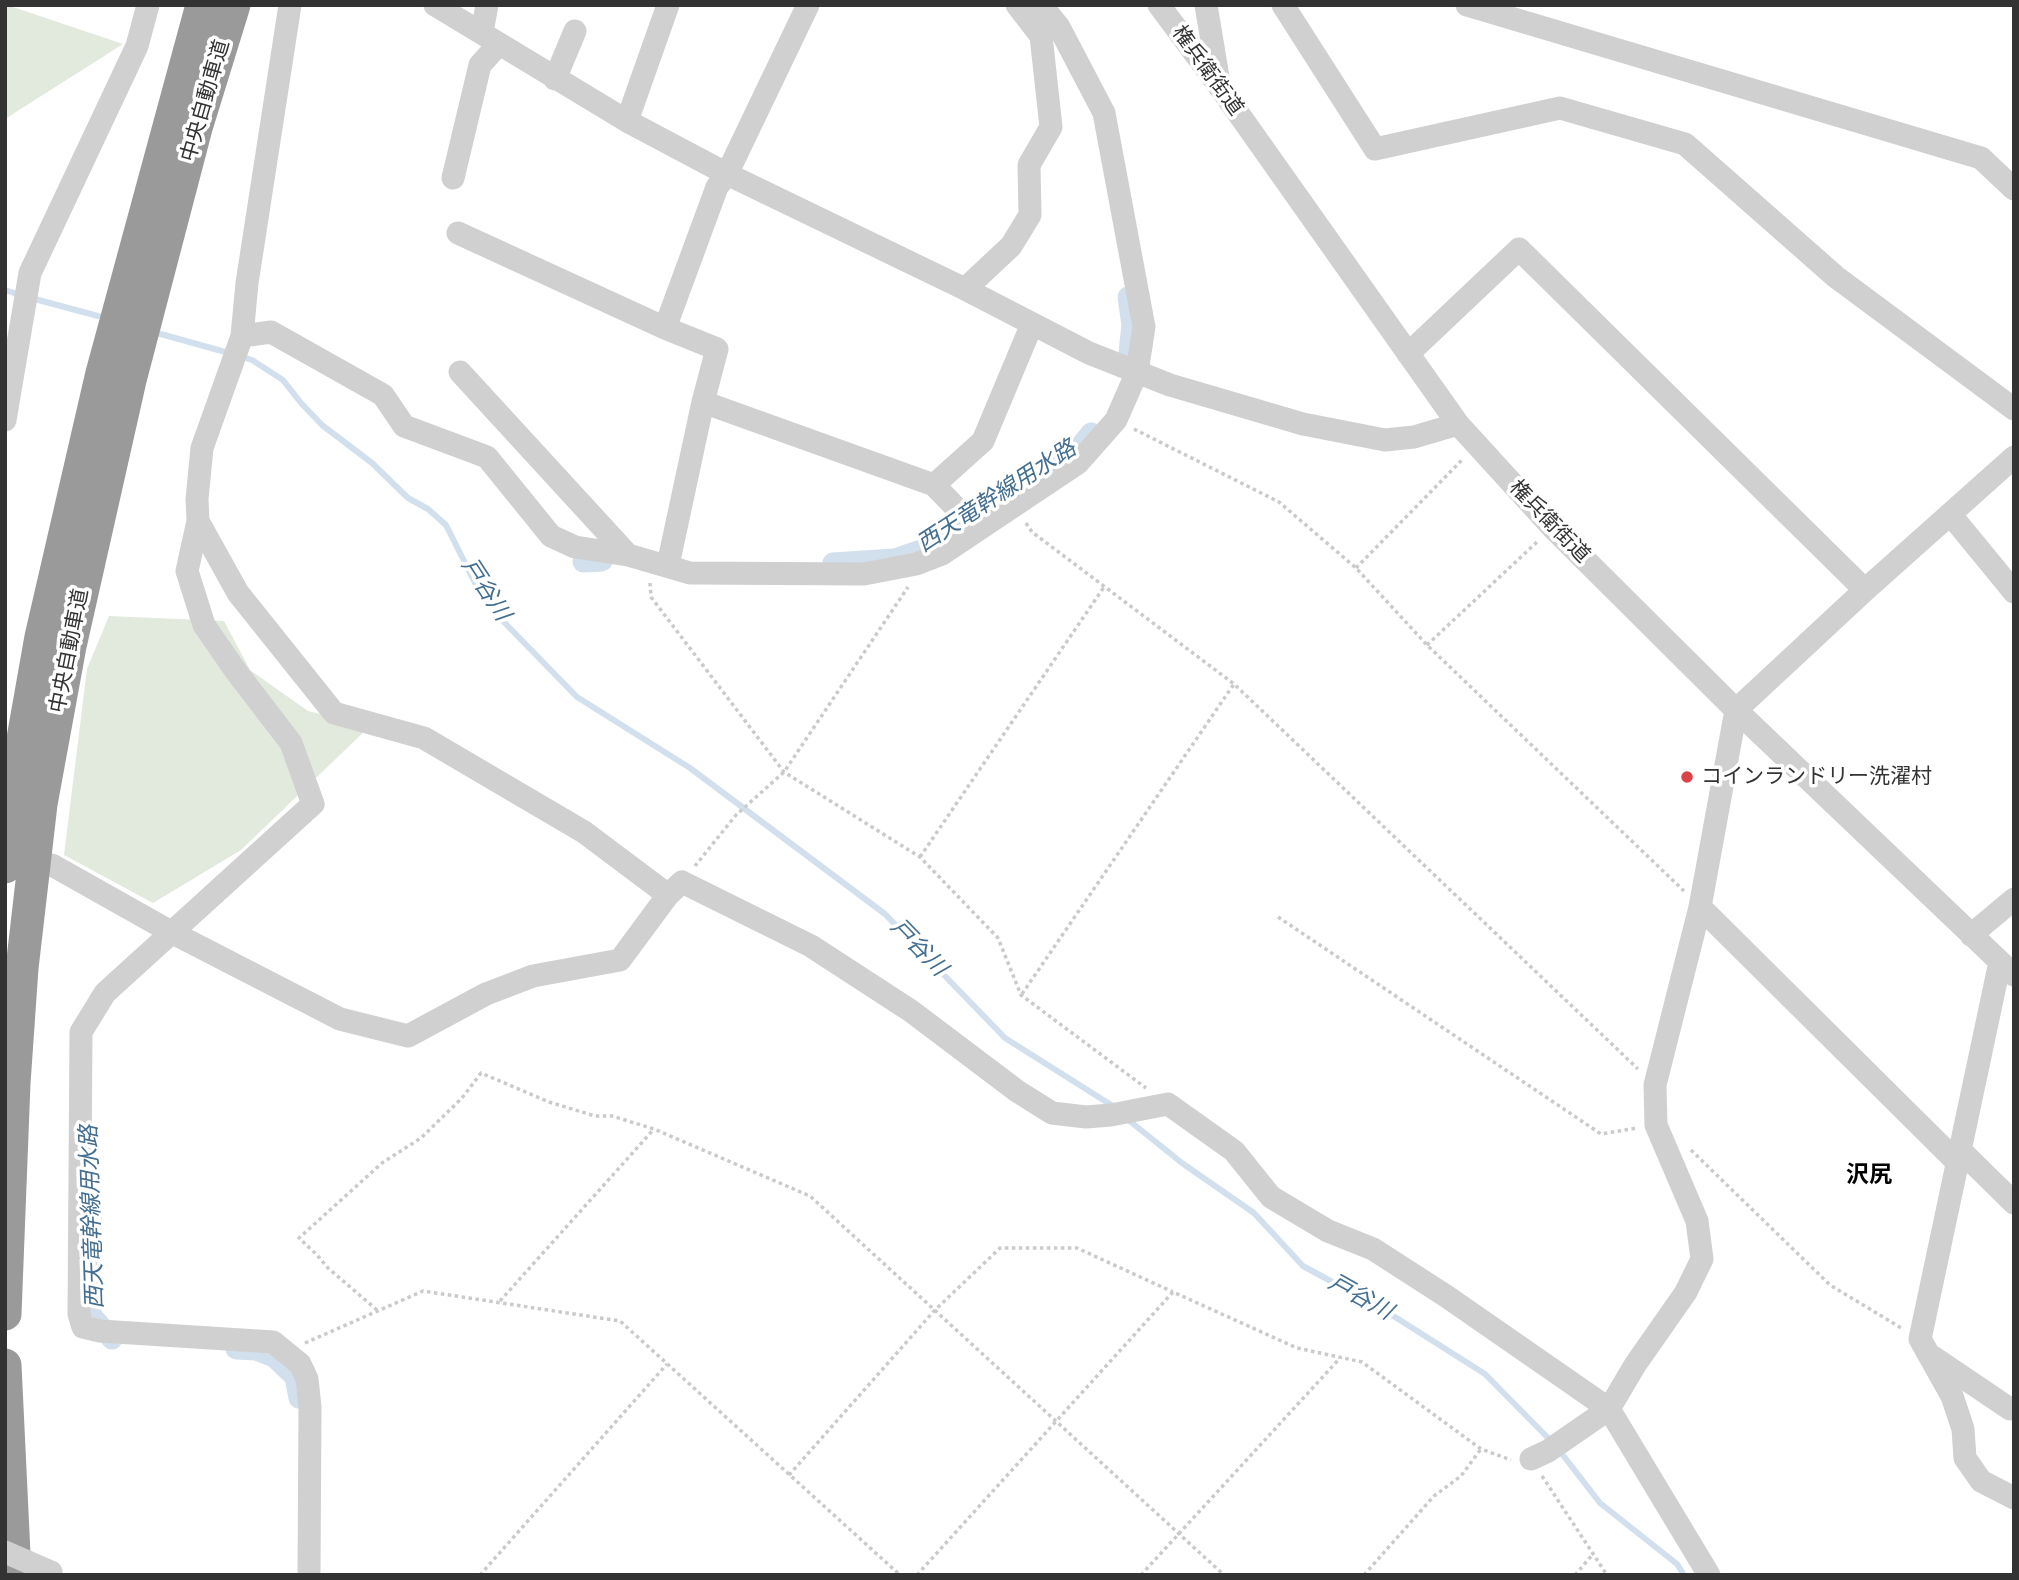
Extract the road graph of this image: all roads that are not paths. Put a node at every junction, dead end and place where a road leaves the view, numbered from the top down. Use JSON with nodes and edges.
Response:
{"nodes":[{"id":1,"x":148,"y":5,"type":"edge"},
{"id":2,"x":202,"y":5,"type":"edge"},
{"id":3,"x":234,"y":5,"type":"edge"},
{"id":4,"x":290,"y":5,"type":"edge"},
{"id":5,"x":435,"y":5,"type":"edge"},
{"id":6,"x":487,"y":5,"type":"edge"},
{"id":7,"x":668,"y":5,"type":"edge"},
{"id":8,"x":808,"y":5,"type":"edge"},
{"id":9,"x":1017,"y":5,"type":"edge"},
{"id":10,"x":1041,"y":5,"type":"edge"},
{"id":11,"x":1159,"y":5,"type":"edge"},
{"id":12,"x":1206,"y":5,"type":"edge"},
{"id":13,"x":1283,"y":5,"type":"edge"},
{"id":14,"x":1467,"y":5,"type":"edge"},
{"id":15,"x":575,"y":32,"type":"dead end"},
{"id":16,"x":490,"y":39,"type":"junction"},
{"id":17,"x":555,"y":79,"type":"junction"},
{"id":18,"x":1219,"y":86,"type":"junction"},
{"id":19,"x":627,"y":121,"type":"junction"},
{"id":20,"x":1981,"y":158,"type":"junction"},
{"id":21,"x":2014,"y":167,"type":"edge"},
{"id":22,"x":727,"y":174,"type":"junction"},
{"id":23,"x":453,"y":178,"type":"dead end"},
{"id":24,"x":2014,"y":189,"type":"edge"},
{"id":25,"x":458,"y":233,"type":"dead end"},
{"id":26,"x":965,"y":289,"type":"junction"},
{"id":27,"x":1032,"y":324,"type":"junction"},
{"id":28,"x":665,"y":328,"type":"junction"},
{"id":29,"x":241,"y":340,"type":"junction"},
{"id":30,"x":1408,"y":354,"type":"junction"},
{"id":31,"x":460,"y":372,"type":"dead end"},
{"id":32,"x":1137,"y":372,"type":"junction"},
{"id":33,"x":703,"y":402,"type":"junction"},
{"id":34,"x":2014,"y":410,"type":"edge"},
{"id":35,"x":5,"y":420,"type":"edge"},
{"id":36,"x":1458,"y":424,"type":"junction"},
{"id":37,"x":2014,"y":457,"type":"edge"},
{"id":38,"x":934,"y":485,"type":"junction"},
{"id":39,"x":1950,"y":514,"type":"junction"},
{"id":40,"x":963,"y":515,"type":"dead end"},
{"id":41,"x":198,"y":521,"type":"junction"},
{"id":42,"x":628,"y":555,"type":"junction"},
{"id":43,"x":668,"y":565,"type":"junction"},
{"id":44,"x":1865,"y":590,"type":"junction"},
{"id":45,"x":2014,"y":592,"type":"edge"},
{"id":46,"x":1736,"y":710,"type":"junction"},
{"id":47,"x":52,"y":865,"type":"dead end"},
{"id":48,"x":5,"y":867,"type":"edge"},
{"id":49,"x":675,"y":889,"type":"junction"},
{"id":50,"x":2014,"y":899,"type":"edge"},
{"id":51,"x":1700,"y":907,"type":"junction"},
{"id":52,"x":172,"y":932,"type":"junction"},
{"id":53,"x":1971,"y":935,"type":"junction"},
{"id":54,"x":2007,"y":969,"type":"edge"},
{"id":55,"x":1959,"y":1157,"type":"junction"},
{"id":56,"x":2014,"y":1203,"type":"edge"},
{"id":57,"x":5,"y":1314,"type":"edge"},
{"id":58,"x":1924,"y":1346,"type":"junction"},
{"id":59,"x":5,"y":1365,"type":"edge"},
{"id":60,"x":1609,"y":1409,"type":"junction"},
{"id":61,"x":2014,"y":1409,"type":"edge"},
{"id":62,"x":1539,"y":1455,"type":"road end"},
{"id":63,"x":2014,"y":1498,"type":"edge"},
{"id":64,"x":5,"y":1552,"type":"edge"},
{"id":65,"x":54,"y":1574,"type":"edge"},
{"id":66,"x":15,"y":1575,"type":"edge"},
{"id":67,"x":309,"y":1575,"type":"edge"},
{"id":68,"x":1709,"y":1575,"type":"edge"}],
"edges":[{"from":1,"to":35,"type":"street"},
{"from":2,"to":48,"type":"highway","name":"中央自動車道"},
{"from":3,"to":57,"type":"highway","name":"中央自動車道"},
{"from":4,"to":29,"type":"street"},
{"from":5,"to":16,"type":"street"},
{"from":6,"to":16,"type":"street"},
{"from":7,"to":19,"type":"street"},
{"from":8,"to":22,"type":"street"},
{"from":9,"to":26,"type":"street"},
{"from":10,"to":32,"type":"street"},
{"from":11,"to":18,"type":"street","name":"権兵衛街道"},
{"from":12,"to":18,"type":"street"},
{"from":13,"to":34,"type":"street"},
{"from":14,"to":20,"type":"street"},
{"from":15,"to":17,"type":"street"},
{"from":16,"to":17,"type":"street"},
{"from":16,"to":23,"type":"street"},
{"from":17,"to":19,"type":"street"},
{"from":18,"to":30,"type":"street","name":"権兵衛街道"},
{"from":19,"to":22,"type":"street"},
{"from":20,"to":21,"type":"street"},
{"from":20,"to":24,"type":"street"},
{"from":22,"to":26,"type":"street"},
{"from":22,"to":28,"type":"street"},
{"from":25,"to":28,"type":"street"},
{"from":26,"to":27,"type":"street"},
{"from":27,"to":32,"type":"street"},
{"from":27,"to":38,"type":"street"},
{"from":28,"to":33,"type":"street"},
{"from":29,"to":41,"type":"street"},
{"from":29,"to":42,"type":"street"},
{"from":30,"to":36,"type":"street","name":"権兵衛街道"},
{"from":30,"to":44,"type":"street"},
{"from":31,"to":42,"type":"street"},
{"from":32,"to":36,"type":"street"},
{"from":32,"to":43,"type":"street"},
{"from":33,"to":38,"type":"street"},
{"from":33,"to":43,"type":"street"},
{"from":36,"to":46,"type":"street","name":"権兵衛街道"},
{"from":37,"to":39,"type":"street"},
{"from":38,"to":40,"type":"street"},
{"from":39,"to":44,"type":"street"},
{"from":39,"to":45,"type":"street"},
{"from":41,"to":49,"type":"street"},
{"from":41,"to":52,"type":"street"},
{"from":42,"to":43,"type":"street"},
{"from":44,"to":46,"type":"street"},
{"from":46,"to":51,"type":"street"},
{"from":46,"to":53,"type":"street","name":"権兵衛街道"},
{"from":47,"to":52,"type":"street"},
{"from":49,"to":52,"type":"street"},
{"from":49,"to":60,"type":"street"},
{"from":50,"to":53,"type":"street"},
{"from":51,"to":55,"type":"street"},
{"from":51,"to":60,"type":"street"},
{"from":52,"to":67,"type":"street"},
{"from":53,"to":54,"type":"street","name":"権兵衛街道"},
{"from":54,"to":55,"type":"street"},
{"from":55,"to":56,"type":"street"},
{"from":55,"to":58,"type":"street"},
{"from":58,"to":61,"type":"street"},
{"from":58,"to":63,"type":"street"},
{"from":59,"to":66,"type":"highway"},
{"from":60,"to":62,"type":"street"},
{"from":60,"to":68,"type":"street"},
{"from":64,"to":65,"type":"street","bridge":true}]}
